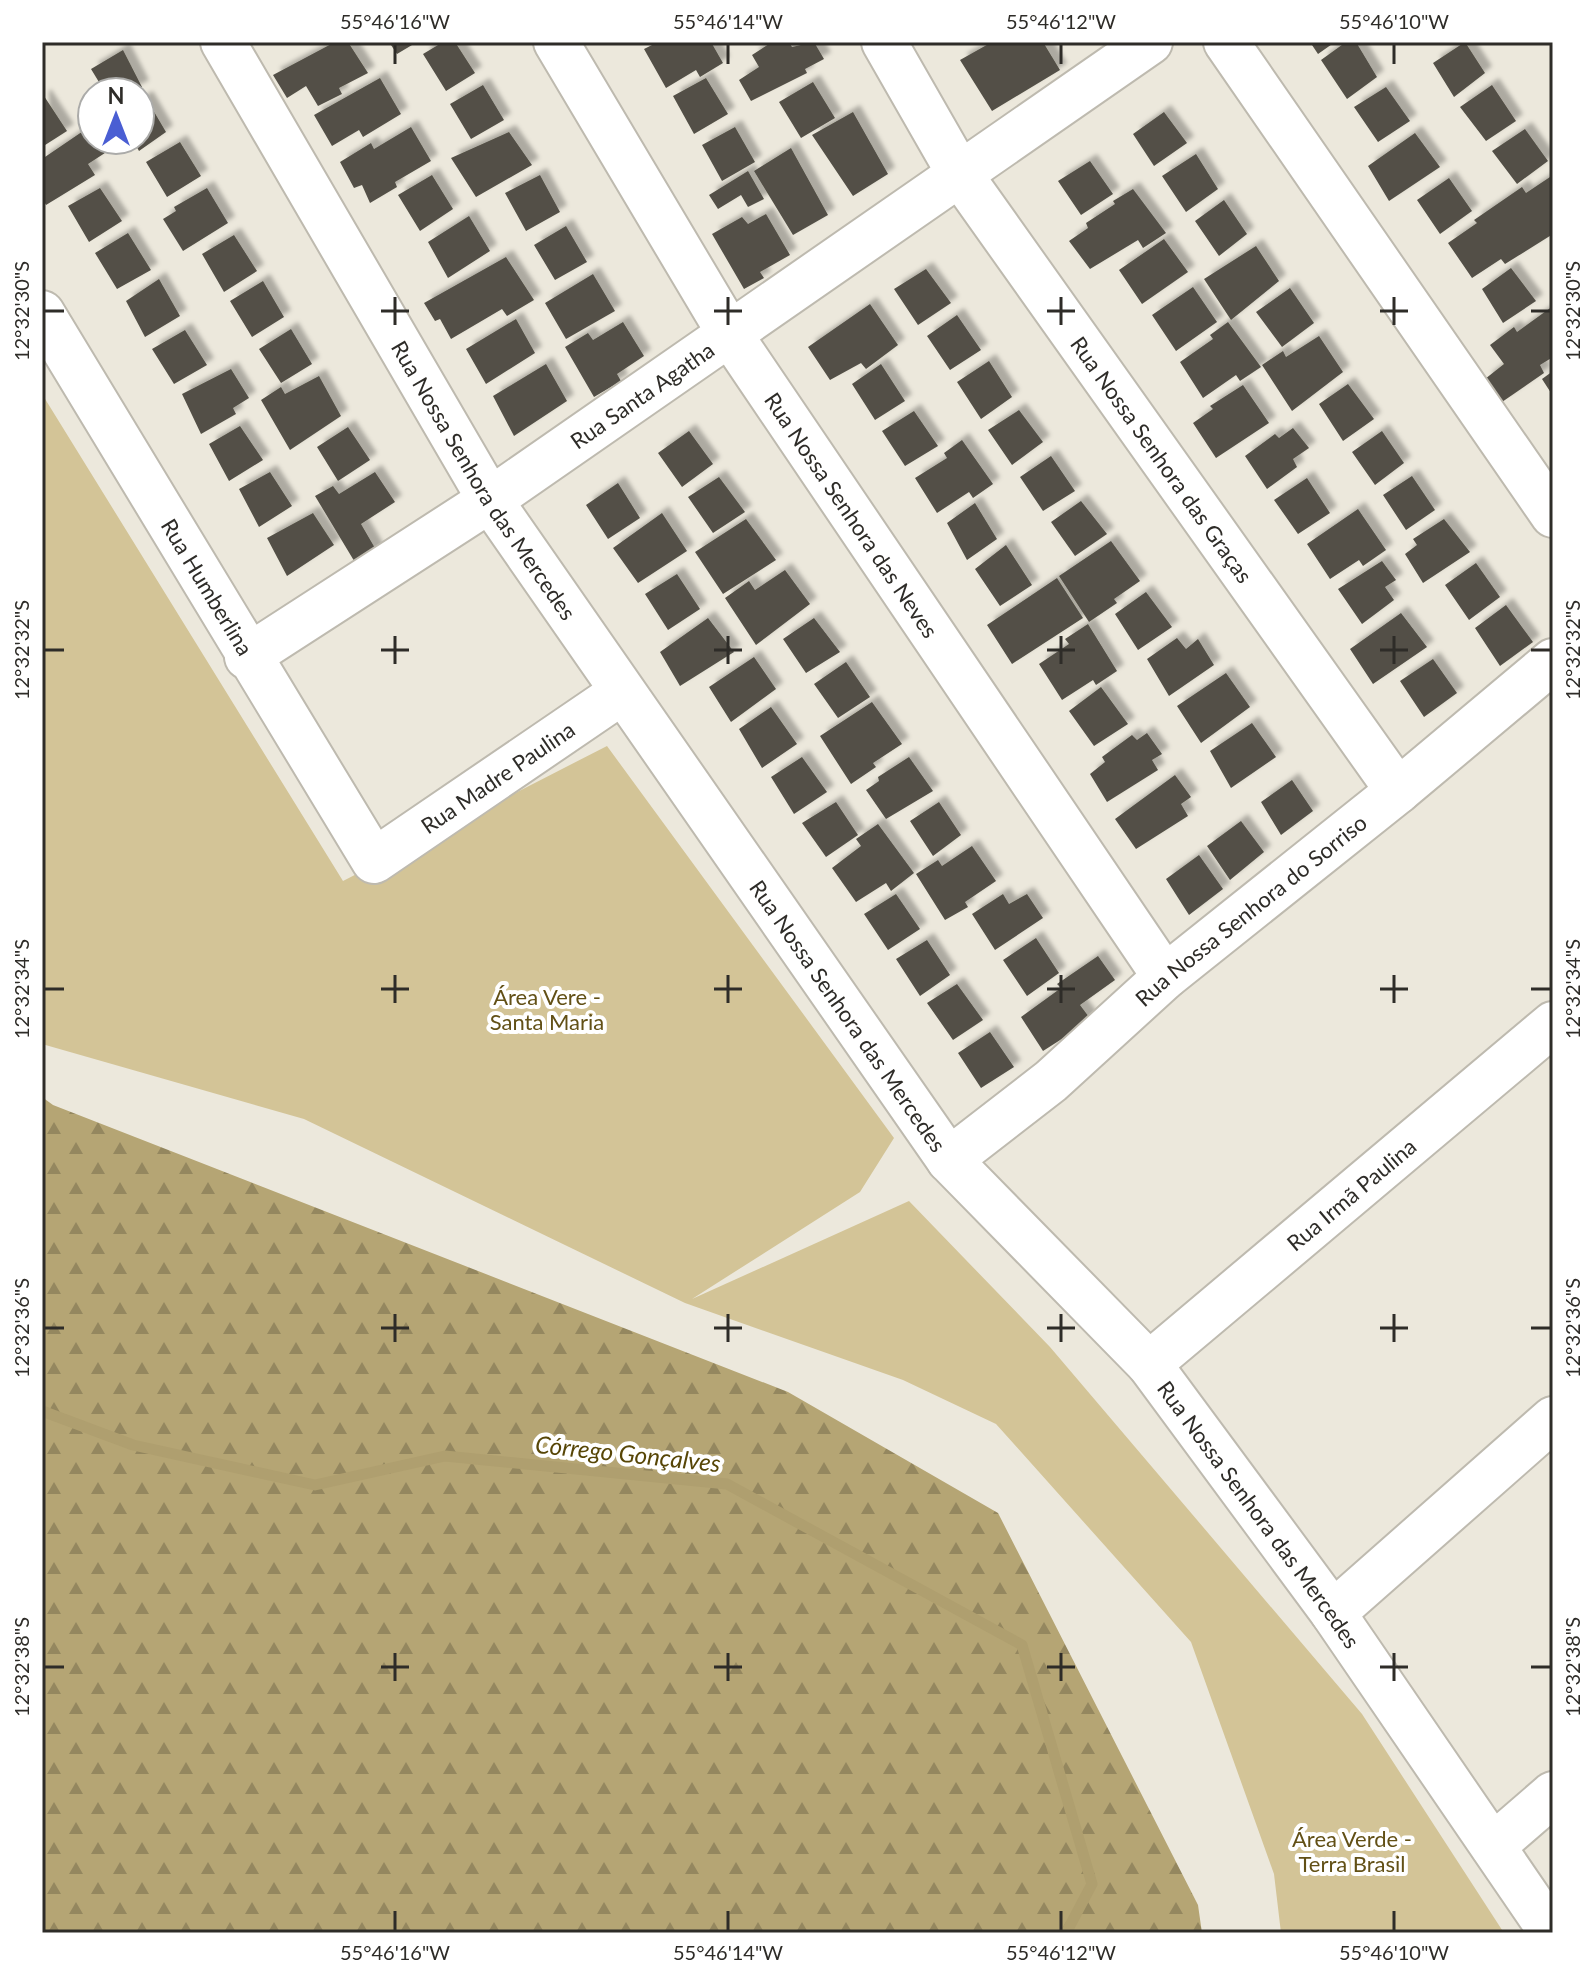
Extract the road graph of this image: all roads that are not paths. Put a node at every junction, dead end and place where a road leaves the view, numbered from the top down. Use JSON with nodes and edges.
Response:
{"nodes":[{"id":1,"x":223,"y":42,"type":"edge"},
{"id":2,"x":556,"y":42,"type":"edge"},
{"id":3,"x":884,"y":42,"type":"edge"},
{"id":4,"x":1150,"y":42,"type":"edge"},
{"id":5,"x":1226,"y":42,"type":"edge"},
{"id":6,"x":959,"y":173,"type":"junction"},
{"id":7,"x":42,"y":313,"type":"edge"},
{"id":8,"x":731,"y":336,"type":"junction"},
{"id":9,"x":490,"y":500,"type":"junction"},
{"id":10,"x":1553,"y":515,"type":"edge"},
{"id":11,"x":247,"y":657,"type":"junction"},
{"id":12,"x":1553,"y":661,"type":"edge"},
{"id":13,"x":622,"y":692,"type":"junction"},
{"id":14,"x":1398,"y":791,"type":"junction"},
{"id":15,"x":374,"y":861,"type":"joint"},
{"id":16,"x":1165,"y":977,"type":"junction"},
{"id":17,"x":1553,"y":1024,"type":"edge"},
{"id":18,"x":949,"y":1160,"type":"junction"},
{"id":19,"x":1149,"y":1364,"type":"junction"},
{"id":20,"x":1553,"y":1419,"type":"edge"},
{"id":21,"x":1333,"y":1613,"type":"junction"},
{"id":22,"x":1553,"y":1794,"type":"edge"},
{"id":23,"x":1493,"y":1846,"type":"junction"},
{"id":24,"x":1552,"y":1933,"type":"edge"}],
"edges":[{"from":1,"to":9,"type":"street","name":"Rua Nossa Senhora das Mercedes"},
{"from":2,"to":8,"type":"street","name":"Rua Nossa Senhora das Neves"},
{"from":3,"to":6,"type":"street","name":"Rua Nossa Senhora das Graças"},
{"from":4,"to":6,"type":"street","name":"Rua Santa Agatha"},
{"from":5,"to":10,"type":"street"},
{"from":6,"to":8,"type":"street","name":"Rua Santa Agatha"},
{"from":6,"to":14,"type":"street","name":"Rua Nossa Senhora das Graças"},
{"from":7,"to":11,"type":"street","name":"Rua Humberlina"},
{"from":8,"to":9,"type":"street","name":"Rua Santa Agatha"},
{"from":8,"to":16,"type":"street","name":"Rua Nossa Senhora das Neves"},
{"from":9,"to":11,"type":"street","name":"Rua Santa Agatha"},
{"from":9,"to":13,"type":"street","name":"Rua Nossa Senhora das Mercedes"},
{"from":11,"to":15,"type":"street","name":"Rua Humberlina"},
{"from":12,"to":14,"type":"street","name":"Rua Nossa Senhora do Sorriso"},
{"from":13,"to":15,"type":"street","name":"Rua Madre Paulina"},
{"from":13,"to":18,"type":"street","name":"Rua Nossa Senhora das Mercedes"},
{"from":14,"to":16,"type":"street","name":"Rua Nossa Senhora do Sorriso"},
{"from":16,"to":18,"type":"street","name":"Rua Nossa Senhora do Sorriso"},
{"from":17,"to":19,"type":"street","name":"Rua Irmã Paulina"},
{"from":18,"to":19,"type":"street","name":"Rua Nossa Senhora das Mercedes"},
{"from":19,"to":21,"type":"street","name":"Rua Nossa Senhora das Mercedes"},
{"from":20,"to":21,"type":"street"},
{"from":21,"to":23,"type":"street","name":"Rua Nossa Senhora das Mercedes"},
{"from":22,"to":23,"type":"street"},
{"from":23,"to":24,"type":"street","name":"Rua Nossa Senhora das Mercedes"}]}
